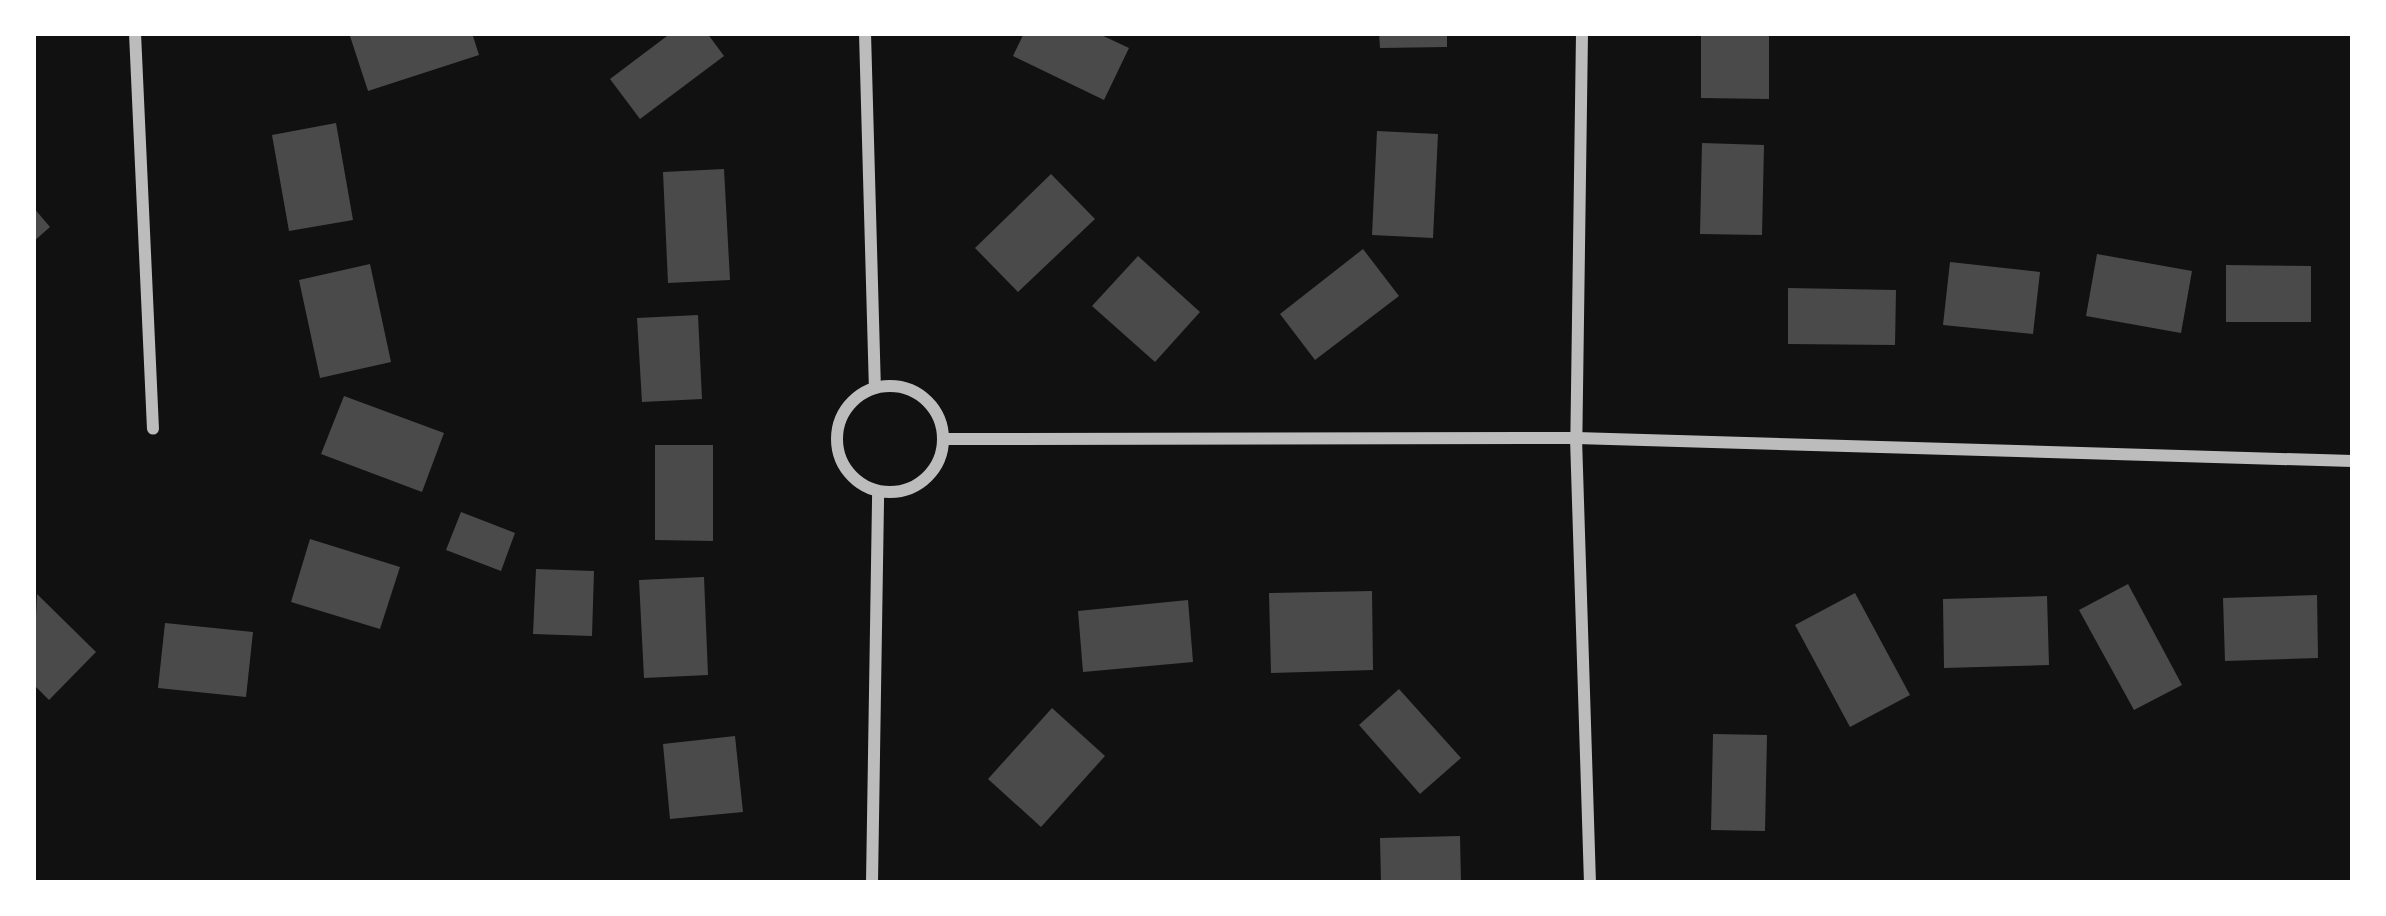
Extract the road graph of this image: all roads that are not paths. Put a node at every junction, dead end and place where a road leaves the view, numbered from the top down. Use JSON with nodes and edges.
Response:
{"nodes":[{"id":1,"x":135,"y":33,"type":"edge"},
{"id":2,"x":865,"y":33,"type":"edge"},
{"id":3,"x":1582,"y":33,"type":"edge"},
{"id":4,"x":874,"y":388,"type":"junction"},
{"id":5,"x":153,"y":429,"type":"dead end"},
{"id":6,"x":1576,"y":438,"type":"junction"},
{"id":7,"x":943,"y":439,"type":"junction"},
{"id":8,"x":2353,"y":460,"type":"edge"},
{"id":9,"x":878,"y":492,"type":"junction"},
{"id":10,"x":872,"y":883,"type":"edge"},
{"id":11,"x":1590,"y":883,"type":"edge"}],
"edges":[{"from":1,"to":5,"type":"street"},
{"from":2,"to":4,"type":"street"},
{"from":3,"to":6,"type":"street"},
{"from":4,"to":7,"type":"street"},
{"from":4,"to":9,"type":"street"},
{"from":6,"to":7,"type":"street"},
{"from":6,"to":8,"type":"street"},
{"from":6,"to":11,"type":"street"},
{"from":7,"to":9,"type":"street"},
{"from":9,"to":10,"type":"street"}]}
